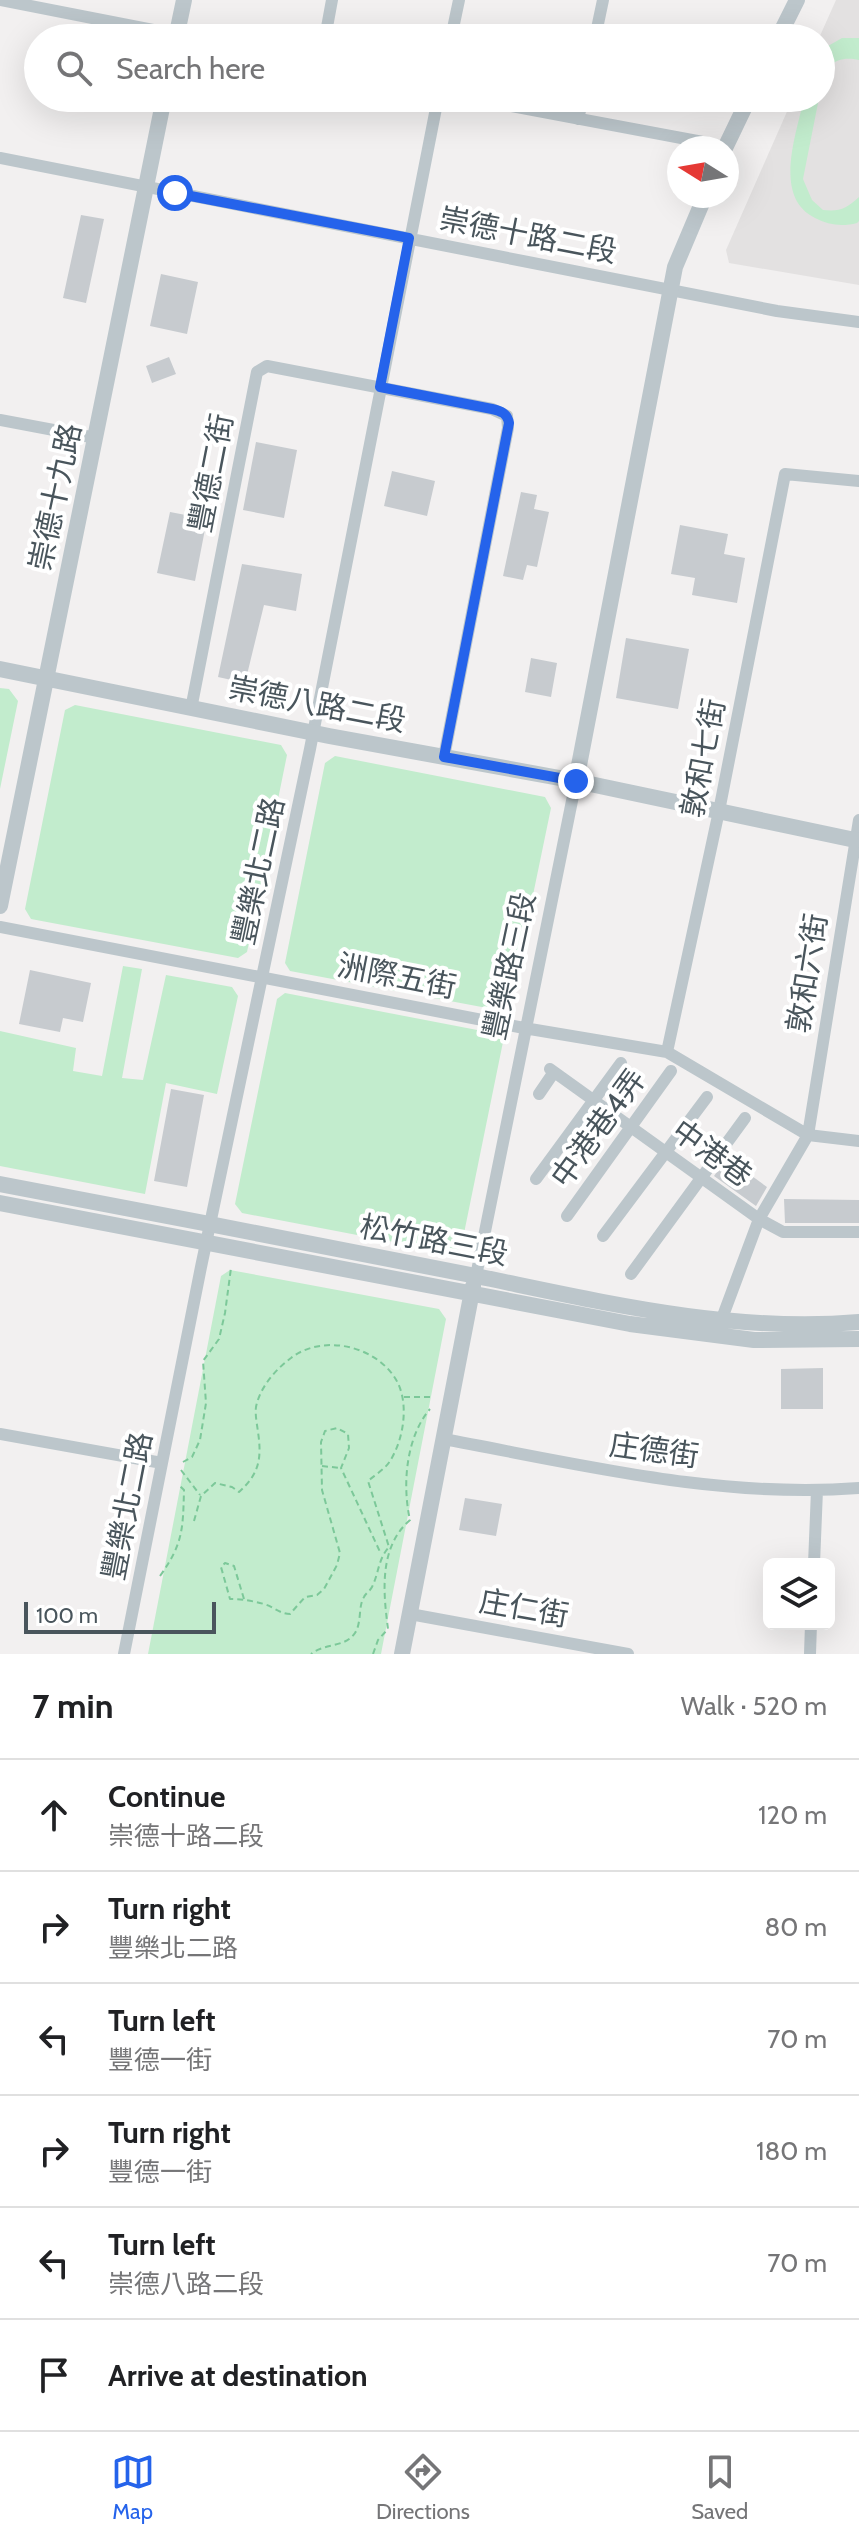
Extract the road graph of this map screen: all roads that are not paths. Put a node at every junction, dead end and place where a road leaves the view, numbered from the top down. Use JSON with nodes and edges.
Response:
{"nodes":[{"id":1,"x":0,"y":0,"type":"edge"},
{"id":2,"x":184,"y":0,"type":"edge"},
{"id":3,"x":332,"y":0,"type":"edge"},
{"id":4,"x":459,"y":0,"type":"edge"},
{"id":5,"x":603,"y":0,"type":"edge"},
{"id":6,"x":797,"y":0,"type":"edge"},
{"id":7,"x":117,"y":24,"type":"edge"},
{"id":8,"x":179,"y":24,"type":"edge"},
{"id":9,"x":328,"y":24,"type":"edge"},
{"id":10,"x":454,"y":24,"type":"edge"},
{"id":11,"x":598,"y":24,"type":"edge"},
{"id":12,"x":785,"y":24,"type":"edge"},
{"id":13,"x":161,"y":112,"type":"edge"},
{"id":14,"x":435,"y":112,"type":"edge"},
{"id":15,"x":541,"y":112,"type":"edge"},
{"id":16,"x":580,"y":112,"type":"edge"},
{"id":17,"x":742,"y":112,"type":"edge"},
{"id":18,"x":578,"y":119,"type":"junction"},
{"id":19,"x":670,"y":136,"type":"edge"},
{"id":20,"x":731,"y":136,"type":"edge"},
{"id":21,"x":0,"y":158,"type":"edge"},
{"id":22,"x":146,"y":187,"type":"junction"},
{"id":23,"x":700,"y":208,"type":"edge"},
{"id":24,"x":409,"y":238,"type":"junction"},
{"id":25,"x":671,"y":290,"type":"junction"},
{"id":26,"x":859,"y":322,"type":"edge"},
{"id":27,"x":380,"y":387,"type":"junction"},
{"id":28,"x":0,"y":420,"type":"edge"},
{"id":29,"x":96,"y":438,"type":"junction"},
{"id":30,"x":859,"y":481,"type":"edge"},
{"id":31,"x":0,"y":669,"type":"edge"},
{"id":32,"x":46,"y":678,"type":"junction"},
{"id":33,"x":191,"y":709,"type":"junction"},
{"id":34,"x":313,"y":733,"type":"junction"},
{"id":35,"x":444,"y":757,"type":"junction"},
{"id":36,"x":576,"y":781,"type":"junction"},
{"id":37,"x":719,"y":811,"type":"junction"},
{"id":38,"x":859,"y":820,"type":"edge"},
{"id":39,"x":857,"y":840,"type":"edge"},
{"id":40,"x":0,"y":906,"type":"edge"},
{"id":41,"x":0,"y":927,"type":"edge"},
{"id":42,"x":262,"y":976,"type":"junction"},
{"id":43,"x":524,"y":1028,"type":"junction"},
{"id":44,"x":667,"y":1052,"type":"junction"},
{"id":45,"x":621,"y":1063,"type":"dead end"},
{"id":46,"x":671,"y":1071,"type":"dead end"},
{"id":47,"x":539,"y":1094,"type":"dead end"},
{"id":48,"x":707,"y":1097,"type":"dead end"},
{"id":49,"x":594,"y":1101,"type":"junction"},
{"id":50,"x":745,"y":1118,"type":"dead end"},
{"id":51,"x":631,"y":1127,"type":"junction"},
{"id":52,"x":808,"y":1135,"type":"junction"},
{"id":53,"x":859,"y":1141,"type":"edge"},
{"id":54,"x":666,"y":1152,"type":"junction"},
{"id":55,"x":701,"y":1177,"type":"junction"},
{"id":56,"x":536,"y":1179,"type":"dead end"},
{"id":57,"x":0,"y":1184,"type":"edge"},
{"id":58,"x":0,"y":1203,"type":"edge"},
{"id":59,"x":567,"y":1216,"type":"dead end"},
{"id":60,"x":759,"y":1219,"type":"junction"},
{"id":61,"x":210,"y":1224,"type":"junction"},
{"id":62,"x":859,"y":1232,"type":"edge"},
{"id":63,"x":603,"y":1236,"type":"dead end"},
{"id":64,"x":207,"y":1243,"type":"junction"},
{"id":65,"x":631,"y":1274,"type":"dead end"},
{"id":66,"x":476,"y":1276,"type":"junction"},
{"id":67,"x":471,"y":1294,"type":"junction"},
{"id":68,"x":721,"y":1321,"type":"junction"},
{"id":69,"x":859,"y":1322,"type":"edge"},
{"id":70,"x":859,"y":1339,"type":"edge"},
{"id":71,"x":0,"y":1434,"type":"edge"},
{"id":72,"x":443,"y":1439,"type":"junction"},
{"id":73,"x":162,"y":1463,"type":"junction"},
{"id":74,"x":859,"y":1488,"type":"edge"},
{"id":75,"x":817,"y":1490,"type":"junction"},
{"id":76,"x":814,"y":1558,"type":"edge"},
{"id":77,"x":410,"y":1614,"type":"junction"},
{"id":78,"x":811,"y":1630,"type":"edge"},
{"id":79,"x":124,"y":1654,"type":"edge"},
{"id":80,"x":402,"y":1654,"type":"edge"},
{"id":81,"x":628,"y":1654,"type":"edge"},
{"id":82,"x":810,"y":1654,"type":"edge"}],
"edges":[{"from":1,"to":7,"type":"street"},
{"from":2,"to":8,"type":"street"},
{"from":3,"to":9,"type":"street"},
{"from":4,"to":10,"type":"street"},
{"from":5,"to":11,"type":"street"},
{"from":6,"to":12,"type":"street"},
{"from":13,"to":22,"type":"street","name":"崇德十九路"},
{"from":14,"to":24,"type":"street","name":"豐樂北二路"},
{"from":15,"to":18,"type":"street"},
{"from":16,"to":18,"type":"street"},
{"from":17,"to":20,"type":"street"},
{"from":18,"to":19,"type":"street"},
{"from":21,"to":22,"type":"street","name":"崇德十路二段"},
{"from":22,"to":24,"type":"street","name":"崇德十路二段"},
{"from":22,"to":29,"type":"street","name":"崇德十九路"},
{"from":23,"to":25,"type":"street","name":"豐樂路三段"},
{"from":24,"to":25,"type":"street","name":"崇德十路二段"},
{"from":24,"to":27,"type":"street","name":"豐樂北二路"},
{"from":25,"to":26,"type":"street","name":"崇德十路二段"},
{"from":25,"to":36,"type":"street","name":"豐樂路三段"},
{"from":27,"to":33,"type":"street","name":"豐德二街"},
{"from":27,"to":34,"type":"street","name":"豐樂北二路"},
{"from":27,"to":35,"type":"street","name":"豐德二街"},
{"from":28,"to":29,"type":"street"},
{"from":29,"to":32,"type":"street","name":"崇德十九路"},
{"from":30,"to":37,"type":"street","name":"敦和七街"},
{"from":31,"to":32,"type":"street","name":"崇德八路二段"},
{"from":32,"to":33,"type":"street","name":"崇德八路二段"},
{"from":32,"to":40,"type":"street","name":"崇德十九路"},
{"from":33,"to":34,"type":"street","name":"崇德八路二段"},
{"from":34,"to":35,"type":"street","name":"崇德八路二段"},
{"from":34,"to":42,"type":"street","name":"豐樂北二路"},
{"from":35,"to":36,"type":"street","name":"崇德八路二段"},
{"from":36,"to":37,"type":"street","name":"崇德八路二段"},
{"from":36,"to":43,"type":"street","name":"豐樂路三段"},
{"from":37,"to":39,"type":"street","name":"崇德八路二段"},
{"from":37,"to":44,"type":"street","name":"敦和七街"},
{"from":38,"to":39,"type":"street","name":"敦和六街"},
{"from":39,"to":52,"type":"street","name":"敦和六街"},
{"from":41,"to":42,"type":"street","name":"洲際五街"},
{"from":42,"to":43,"type":"street","name":"洲際五街"},
{"from":42,"to":61,"type":"street","name":"豐樂北二路"},
{"from":43,"to":44,"type":"street","name":"洲際五街"},
{"from":43,"to":66,"type":"street","name":"豐樂路三段"},
{"from":44,"to":52,"type":"street","name":"洲際五街"},
{"from":45,"to":49,"type":"street"},
{"from":46,"to":51,"type":"street","name":"中港巷4弄"},
{"from":47,"to":49,"type":"street","name":"中港巷"},
{"from":48,"to":54,"type":"street"},
{"from":49,"to":51,"type":"street","name":"中港巷"},
{"from":49,"to":56,"type":"street"},
{"from":50,"to":55,"type":"street"},
{"from":51,"to":54,"type":"street","name":"中港巷"},
{"from":51,"to":59,"type":"street","name":"中港巷4弄"},
{"from":52,"to":53,"type":"street","name":"洲際五街"},
{"from":52,"to":60,"type":"street"},
{"from":54,"to":55,"type":"street","name":"中港巷"},
{"from":54,"to":63,"type":"street"},
{"from":55,"to":60,"type":"street","name":"中港巷"},
{"from":55,"to":65,"type":"street"},
{"from":57,"to":61,"type":"street","name":"松竹路三段"},
{"from":58,"to":64,"type":"street","name":"松竹路三段"},
{"from":60,"to":62,"type":"street","name":"中港巷"},
{"from":60,"to":68,"type":"street"},
{"from":61,"to":64,"type":"street","name":"豐樂北二路"},
{"from":61,"to":66,"type":"street","name":"松竹路三段"},
{"from":64,"to":67,"type":"street","name":"松竹路三段"},
{"from":64,"to":73,"type":"street","name":"豐樂北二路"},
{"from":66,"to":67,"type":"street","name":"豐樂路三段"},
{"from":66,"to":68,"type":"street","name":"松竹路三段"},
{"from":67,"to":70,"type":"street","name":"松竹路三段"},
{"from":67,"to":72,"type":"street","name":"豐樂路三段"},
{"from":68,"to":69,"type":"street","name":"松竹路三段"},
{"from":71,"to":73,"type":"street"},
{"from":72,"to":75,"type":"street","name":"庄德街"},
{"from":72,"to":77,"type":"street","name":"豐樂路三段"},
{"from":73,"to":79,"type":"street","name":"豐樂北二路"},
{"from":74,"to":75,"type":"street","name":"庄德街"},
{"from":75,"to":76,"type":"street"},
{"from":77,"to":80,"type":"street","name":"豐樂路三段"},
{"from":77,"to":81,"type":"street","name":"庄仁街"},
{"from":78,"to":82,"type":"street"}]}
